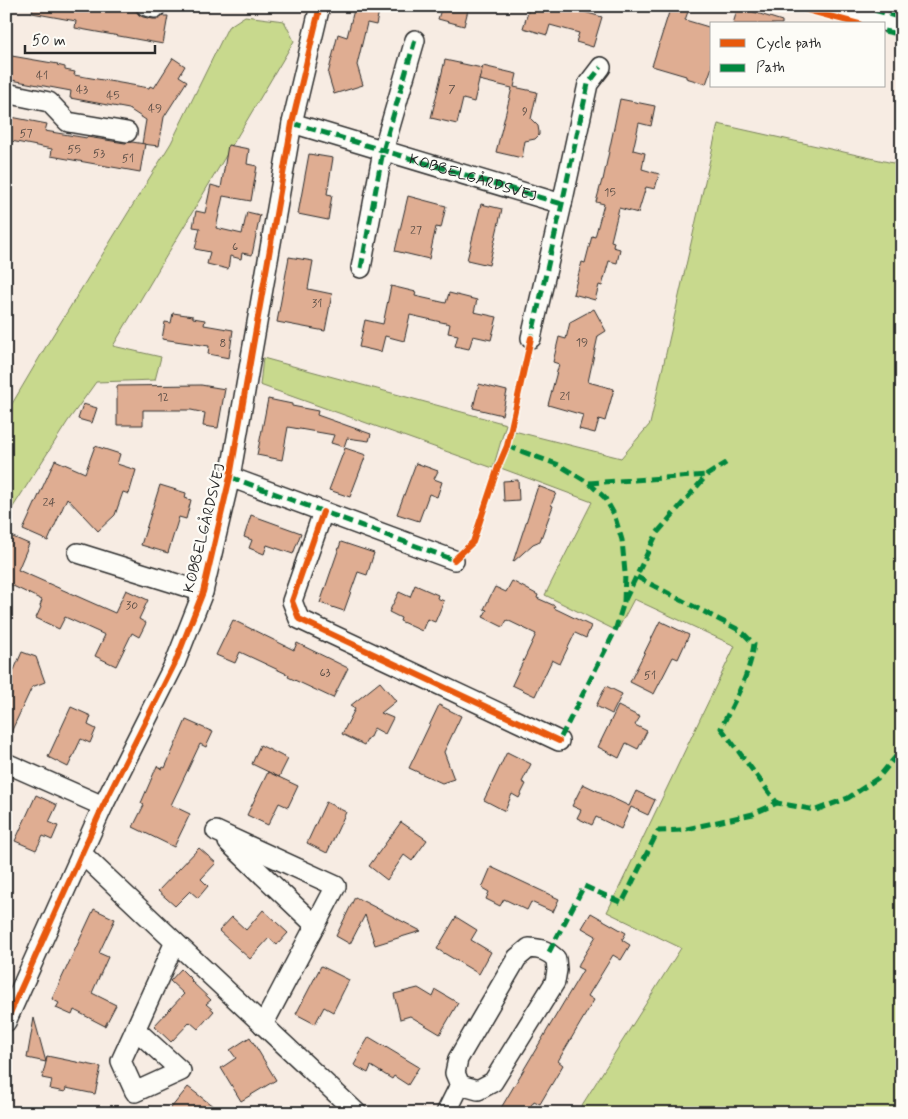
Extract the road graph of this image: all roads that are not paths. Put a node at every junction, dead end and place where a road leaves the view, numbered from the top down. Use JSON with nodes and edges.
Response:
{"nodes":[{"id":1,"x":320,"y":6,"type":"edge"},
{"id":2,"x":827,"y":6,"type":"edge"},
{"id":3,"x":902,"y":26,"type":"edge"},
{"id":4,"x":415,"y":40,"type":"dead end"},
{"id":5,"x":601,"y":67,"type":"dead end"},
{"id":6,"x":6,"y":93,"type":"edge"},
{"id":7,"x":292,"y":123,"type":"junction"},
{"id":8,"x":127,"y":132,"type":"dead end"},
{"id":9,"x":384,"y":151,"type":"junction"},
{"id":10,"x":562,"y":204,"type":"junction"},
{"id":11,"x":361,"y":268,"type":"dead end"},
{"id":12,"x":531,"y":338,"type":"dead end"},
{"id":13,"x":230,"y":477,"type":"junction"},
{"id":14,"x":323,"y":512,"type":"junction"},
{"id":15,"x":78,"y":553,"type":"dead end"},
{"id":16,"x":454,"y":560,"type":"dead end"},
{"id":17,"x":203,"y":592,"type":"junction"},
{"id":18,"x":559,"y":741,"type":"dead end"},
{"id":19,"x":6,"y":763,"type":"edge"},
{"id":20,"x":103,"y":806,"type":"junction"},
{"id":21,"x":81,"y":853,"type":"junction"},
{"id":22,"x":315,"y":925,"type":"junction"},
{"id":23,"x":175,"y":942,"type":"junction"},
{"id":24,"x":6,"y":1022,"type":"edge"},
{"id":25,"x":263,"y":1025,"type":"junction"},
{"id":26,"x":135,"y":1029,"type":"dead end"},
{"id":27,"x":460,"y":1085,"type":"junction"},
{"id":28,"x":357,"y":1113,"type":"edge"},
{"id":29,"x":446,"y":1113,"type":"edge"}],
"edges":[{"from":1,"to":7,"type":"street","name":"KOBBELGÅRDSVEJ"},
{"from":2,"to":3,"type":"street"},
{"from":4,"to":9,"type":"street"},
{"from":5,"to":10,"type":"street"},
{"from":6,"to":8,"type":"street"},
{"from":7,"to":9,"type":"street","name":"KOBBELGÅRDSVEJ"},
{"from":7,"to":13,"type":"street","name":"KOBBELGÅRDSVEJ"},
{"from":9,"to":10,"type":"street","name":"KOBBELGÅRDSVEJ"},
{"from":9,"to":11,"type":"street"},
{"from":10,"to":12,"type":"street"},
{"from":13,"to":14,"type":"street","name":"KOBBELGÅRDSVEJ"},
{"from":13,"to":17,"type":"street","name":"KOBBELGÅRDSVEJ"},
{"from":14,"to":16,"type":"street","name":"KOBBELGÅRDSVEJ"},
{"from":14,"to":18,"type":"street"},
{"from":15,"to":17,"type":"street","name":"KOBBELGÅRDSVEJ"},
{"from":17,"to":20,"type":"street","name":"KOBBELGÅRDSVEJ"},
{"from":19,"to":20,"type":"street"},
{"from":20,"to":21,"type":"street","name":"KOBBELGÅRDSVEJ"},
{"from":21,"to":23,"type":"street"},
{"from":21,"to":24,"type":"street","name":"KOBBELGÅRDSVEJ"},
{"from":22,"to":22,"type":"street"},
{"from":22,"to":25,"type":"street"},
{"from":23,"to":25,"type":"street"},
{"from":23,"to":26,"type":"street"},
{"from":25,"to":28,"type":"street"},
{"from":27,"to":27,"type":"street"},
{"from":27,"to":29,"type":"street"}]}
